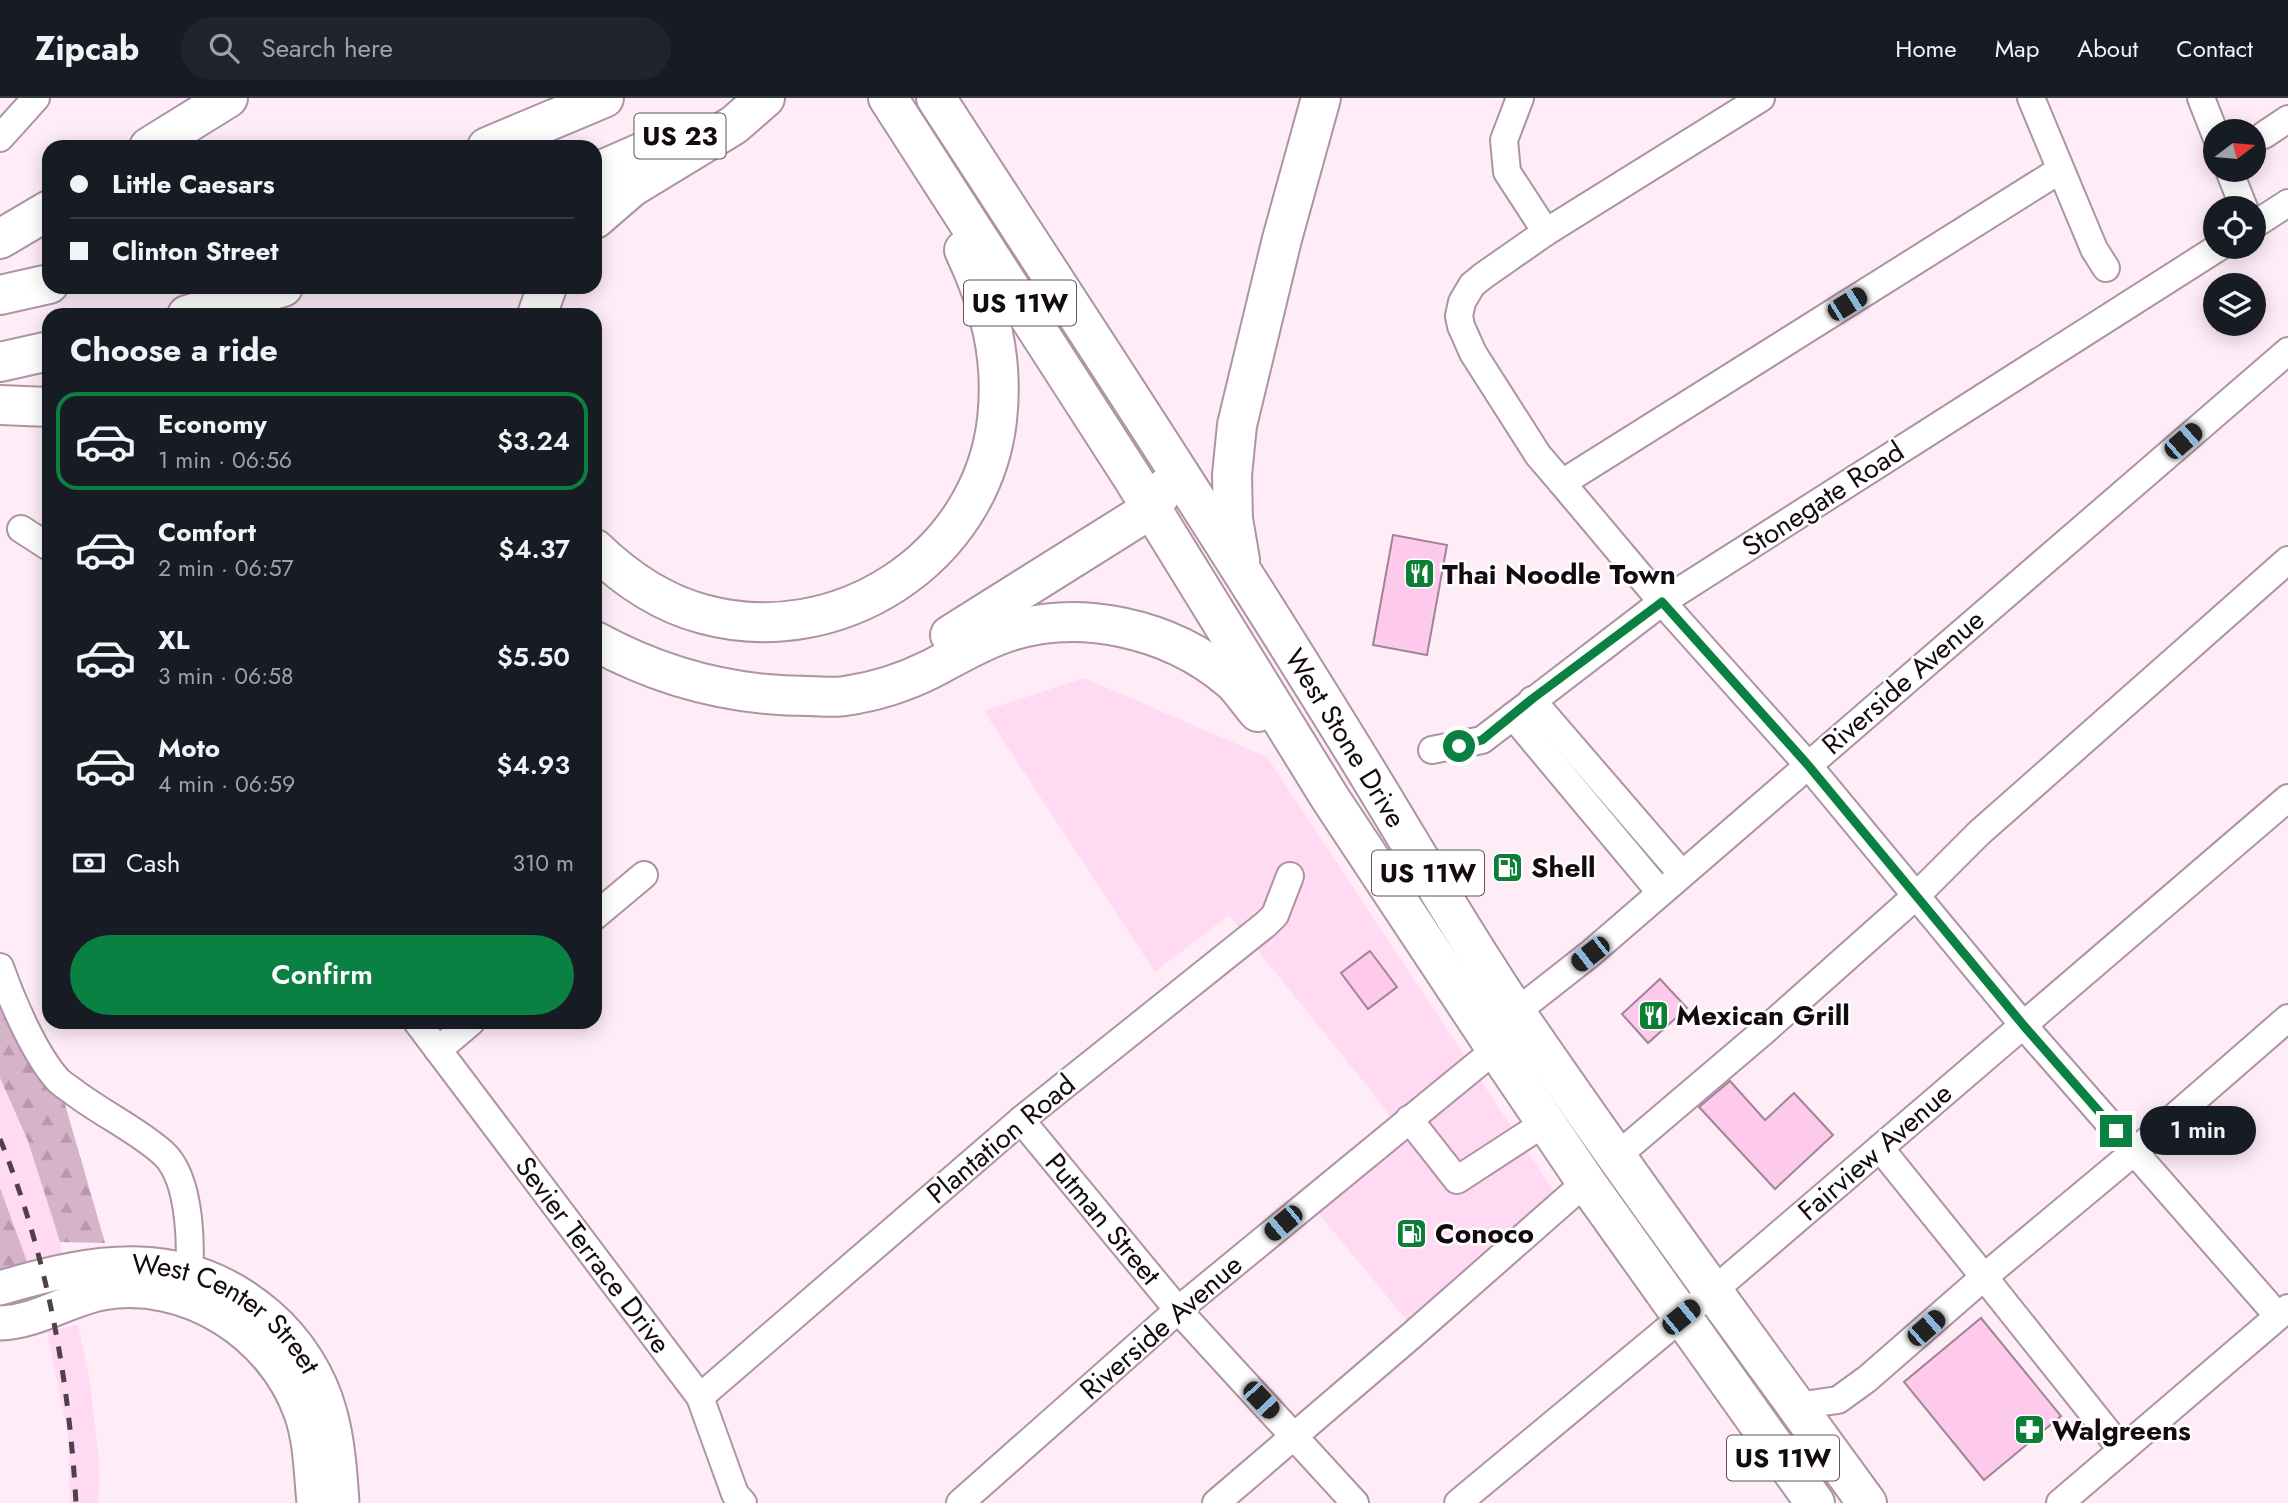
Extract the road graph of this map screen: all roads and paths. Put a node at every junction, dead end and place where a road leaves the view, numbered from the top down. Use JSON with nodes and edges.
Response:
{"nodes":[{"id":1,"x":36,"y":98,"type":"edge"},
{"id":2,"x":228,"y":98,"type":"edge"},
{"id":3,"x":604,"y":98,"type":"edge"},
{"id":4,"x":765,"y":98,"type":"edge"},
{"id":5,"x":887,"y":98,"type":"edge"},
{"id":6,"x":936,"y":98,"type":"edge"},
{"id":7,"x":1321,"y":98,"type":"edge"},
{"id":8,"x":1520,"y":98,"type":"edge"},
{"id":9,"x":1761,"y":98,"type":"edge"},
{"id":10,"x":2031,"y":98,"type":"edge"},
{"id":11,"x":2201,"y":98,"type":"edge"},
{"id":12,"x":2209,"y":119,"type":"edge"},
{"id":13,"x":2288,"y":120,"type":"edge"},
{"id":14,"x":2266,"y":134,"type":"edge"},
{"id":15,"x":0,"y":138,"type":"edge"},
{"id":16,"x":160,"y":140,"type":"edge"},
{"id":17,"x":504,"y":140,"type":"edge"},
{"id":18,"x":602,"y":170,"type":"edge"},
{"id":19,"x":2060,"y":170,"type":"junction"},
{"id":20,"x":2288,"y":203,"type":"edge"},
{"id":21,"x":602,"y":213,"type":"edge"},
{"id":22,"x":42,"y":214,"type":"edge"},
{"id":23,"x":2266,"y":217,"type":"edge"},
{"id":24,"x":1546,"y":232,"type":"junction"},
{"id":25,"x":0,"y":239,"type":"edge"},
{"id":26,"x":2203,"y":257,"type":"edge"},
{"id":27,"x":2106,"y":268,"type":"dead end"},
{"id":28,"x":42,"y":286,"type":"edge"},
{"id":29,"x":259,"y":294,"type":"edge"},
{"id":30,"x":0,"y":295,"type":"edge"},
{"id":31,"x":211,"y":308,"type":"edge"},
{"id":32,"x":2288,"y":351,"type":"edge"},
{"id":33,"x":42,"y":353,"type":"edge"},
{"id":34,"x":0,"y":362,"type":"edge"},
{"id":35,"x":0,"y":405,"type":"edge"},
{"id":36,"x":42,"y":407,"type":"edge"},
{"id":37,"x":1172,"y":463,"type":"junction"},
{"id":38,"x":1562,"y":483,"type":"junction"},
{"id":39,"x":1151,"y":509,"type":"junction"},
{"id":40,"x":22,"y":529,"type":"dead end"},
{"id":41,"x":42,"y":542,"type":"edge"},
{"id":42,"x":602,"y":555,"type":"edge"},
{"id":43,"x":2288,"y":560,"type":"edge"},
{"id":44,"x":1242,"y":573,"type":"junction"},
{"id":45,"x":1662,"y":602,"type":"junction"},
{"id":46,"x":602,"y":645,"type":"edge"},
{"id":47,"x":785,"y":696,"type":"junction"},
{"id":48,"x":1522,"y":708,"type":"junction"},
{"id":49,"x":1432,"y":750,"type":"dead end"},
{"id":50,"x":1807,"y":764,"type":"junction"},
{"id":51,"x":1330,"y":798,"type":"junction"},
{"id":52,"x":2288,"y":798,"type":"edge"},
{"id":53,"x":1357,"y":836,"type":"junction"},
{"id":54,"x":1682,"y":874,"type":"junction"},
{"id":55,"x":644,"y":875,"type":"dead end"},
{"id":56,"x":1290,"y":876,"type":"dead end"},
{"id":57,"x":1660,"y":892,"type":"junction"},
{"id":58,"x":1917,"y":895,"type":"junction"},
{"id":59,"x":602,"y":910,"type":"edge"},
{"id":60,"x":0,"y":967,"type":"edge"},
{"id":61,"x":1516,"y":1012,"type":"junction"},
{"id":62,"x":2288,"y":1018,"type":"edge"},
{"id":63,"x":2024,"y":1026,"type":"junction"},
{"id":64,"x":422,"y":1029,"type":"edge"},
{"id":65,"x":463,"y":1029,"type":"edge"},
{"id":66,"x":1496,"y":1049,"type":"junction"},
{"id":67,"x":438,"y":1050,"type":"junction"},
{"id":68,"x":1409,"y":1119,"type":"junction"},
{"id":69,"x":1021,"y":1120,"type":"junction"},
{"id":70,"x":1546,"y":1122,"type":"junction"},
{"id":71,"x":1880,"y":1148,"type":"junction"},
{"id":72,"x":2134,"y":1152,"type":"junction"},
{"id":73,"x":1617,"y":1156,"type":"junction"},
{"id":74,"x":1586,"y":1182,"type":"junction"},
{"id":75,"x":1984,"y":1277,"type":"junction"},
{"id":76,"x":9,"y":1281,"type":"edge"},
{"id":77,"x":187,"y":1285,"type":"junction"},
{"id":78,"x":1713,"y":1292,"type":"junction"},
{"id":79,"x":1178,"y":1310,"type":"junction"},
{"id":80,"x":2283,"y":1312,"type":"edge"},
{"id":81,"x":1681,"y":1317,"type":"junction"},
{"id":82,"x":5,"y":1325,"type":"edge"},
{"id":83,"x":701,"y":1397,"type":"junction"},
{"id":84,"x":1838,"y":1400,"type":"junction"},
{"id":85,"x":1796,"y":1406,"type":"junction"},
{"id":86,"x":1294,"y":1436,"type":"junction"},
{"id":87,"x":1822,"y":1442,"type":"junction"},
{"id":88,"x":2122,"y":1450,"type":"junction"},
{"id":89,"x":964,"y":1502,"type":"edge"},
{"id":90,"x":314,"y":1503,"type":"edge"},
{"id":91,"x":342,"y":1503,"type":"edge"},
{"id":92,"x":743,"y":1503,"type":"edge"},
{"id":93,"x":1216,"y":1503,"type":"edge"},
{"id":94,"x":1356,"y":1503,"type":"edge"},
{"id":95,"x":1458,"y":1503,"type":"edge"},
{"id":96,"x":1815,"y":1503,"type":"edge"},
{"id":97,"x":1867,"y":1503,"type":"edge"},
{"id":98,"x":2060,"y":1503,"type":"edge"}],
"edges":[{"from":1,"to":15,"type":"street"},
{"from":2,"to":16,"type":"highway"},
{"from":3,"to":17,"type":"highway"},
{"from":4,"to":18,"type":"highway","number":"US 23"},
{"from":4,"to":21,"type":"highway"},
{"from":5,"to":39,"type":"highway","name":"West Stone Drive","number":"US 11W"},
{"from":5,"to":42,"type":"highway"},
{"from":6,"to":37,"type":"highway","name":"West Stone Drive","number":"US 11W"},
{"from":7,"to":44,"type":"highway"},
{"from":8,"to":24,"type":"street"},
{"from":9,"to":24,"type":"street"},
{"from":10,"to":19,"type":"street"},
{"from":11,"to":12,"type":"street"},
{"from":13,"to":14,"type":"street"},
{"from":19,"to":27,"type":"street"},
{"from":19,"to":38,"type":"street"},
{"from":20,"to":23,"type":"street"},
{"from":22,"to":25,"type":"highway"},
{"from":24,"to":38,"type":"street"},
{"from":26,"to":45,"type":"street","name":"Stonegate Road"},
{"from":28,"to":30,"type":"highway"},
{"from":29,"to":31,"type":"highway"},
{"from":32,"to":50,"type":"street","name":"Riverside Avenue"},
{"from":33,"to":34,"type":"highway"},
{"from":35,"to":36,"type":"highway"},
{"from":37,"to":39,"type":"highway"},
{"from":37,"to":44,"type":"highway","name":"West Stone Drive","number":"US 11W"},
{"from":38,"to":45,"type":"street"},
{"from":39,"to":47,"type":"highway"},
{"from":39,"to":51,"type":"highway","name":"West Stone Drive","number":"US 11W"},
{"from":40,"to":41,"type":"street"},
{"from":43,"to":58,"type":"street"},
{"from":44,"to":61,"type":"highway","name":"West Stone Drive","number":"US 11W"},
{"from":45,"to":48,"type":"street","name":"Stonegate Road"},
{"from":45,"to":50,"type":"street"},
{"from":46,"to":47,"type":"highway"},
{"from":47,"to":51,"type":"highway"},
{"from":48,"to":49,"type":"street","name":"Stonegate Road"},
{"from":48,"to":54,"type":"street"},
{"from":48,"to":57,"type":"street"},
{"from":50,"to":54,"type":"street","name":"Riverside Avenue"},
{"from":50,"to":58,"type":"street"},
{"from":51,"to":53,"type":"highway","name":"West Stone Drive","number":"US 11W"},
{"from":52,"to":63,"type":"street","name":"Fairview Avenue"},
{"from":53,"to":61,"type":"highway"},
{"from":53,"to":66,"type":"highway","name":"West Stone Drive","number":"US 11W"},
{"from":54,"to":57,"type":"street","name":"Riverside Avenue"},
{"from":55,"to":59,"type":"street"},
{"from":56,"to":69,"type":"street","name":"Plantation Road"},
{"from":57,"to":61,"type":"street","name":"Riverside Avenue"},
{"from":58,"to":63,"type":"street"},
{"from":58,"to":73,"type":"street"},
{"from":60,"to":77,"type":"street"},
{"from":61,"to":73,"type":"highway","name":"West Stone Drive","number":"US 11W"},
{"from":62,"to":72,"type":"street"},
{"from":63,"to":71,"type":"street","name":"Fairview Avenue"},
{"from":63,"to":72,"type":"street"},
{"from":64,"to":67,"type":"street","name":"Sevier Terrace Drive"},
{"from":65,"to":67,"type":"street"},
{"from":66,"to":68,"type":"street","name":"Riverside Avenue"},
{"from":66,"to":70,"type":"highway","name":"West Stone Drive","number":"US 11W"},
{"from":66,"to":73,"type":"highway"},
{"from":67,"to":83,"type":"street","name":"Sevier Terrace Drive"},
{"from":68,"to":70,"type":"street"},
{"from":68,"to":79,"type":"street","name":"Riverside Avenue"},
{"from":69,"to":79,"type":"street","name":"Putman Street"},
{"from":69,"to":83,"type":"street","name":"Plantation Road"},
{"from":70,"to":74,"type":"highway","name":"West Stone Drive","number":"US 11W"},
{"from":71,"to":75,"type":"street"},
{"from":71,"to":78,"type":"street","name":"Fairview Avenue"},
{"from":72,"to":75,"type":"street"},
{"from":72,"to":80,"type":"street"},
{"from":73,"to":78,"type":"highway","name":"West Stone Drive","number":"US 11W"},
{"from":74,"to":81,"type":"highway","name":"West Stone Drive","number":"US 11W"},
{"from":74,"to":86,"type":"street"},
{"from":75,"to":84,"type":"street"},
{"from":75,"to":88,"type":"street"},
{"from":76,"to":77,"type":"main road","name":"West Center Street"},
{"from":77,"to":82,"type":"main road","name":"West Center Street"},
{"from":77,"to":90,"type":"main road","name":"West Center Street"},
{"from":77,"to":91,"type":"main road","name":"West Center Street"},
{"from":78,"to":81,"type":"street","name":"Fairview Avenue"},
{"from":78,"to":85,"type":"highway","name":"West Stone Drive","number":"US 11W"},
{"from":79,"to":86,"type":"street","name":"Putman Street"},
{"from":79,"to":89,"type":"street","name":"Riverside Avenue"},
{"from":80,"to":88,"type":"street"},
{"from":81,"to":95,"type":"street","name":"Fairview Avenue"},
{"from":81,"to":96,"type":"highway","name":"West Stone Drive","number":"US 11W"},
{"from":83,"to":92,"type":"street","name":"Sevier Terrace Drive"},
{"from":84,"to":85,"type":"street"},
{"from":84,"to":87,"type":"street"},
{"from":85,"to":87,"type":"highway","name":"West Stone Drive","number":"US 11W"},
{"from":86,"to":93,"type":"street"},
{"from":86,"to":94,"type":"street","name":"Putman Street"},
{"from":87,"to":97,"type":"highway","name":"West Stone Drive","number":"US 11W"},
{"from":88,"to":98,"type":"street"}]}
